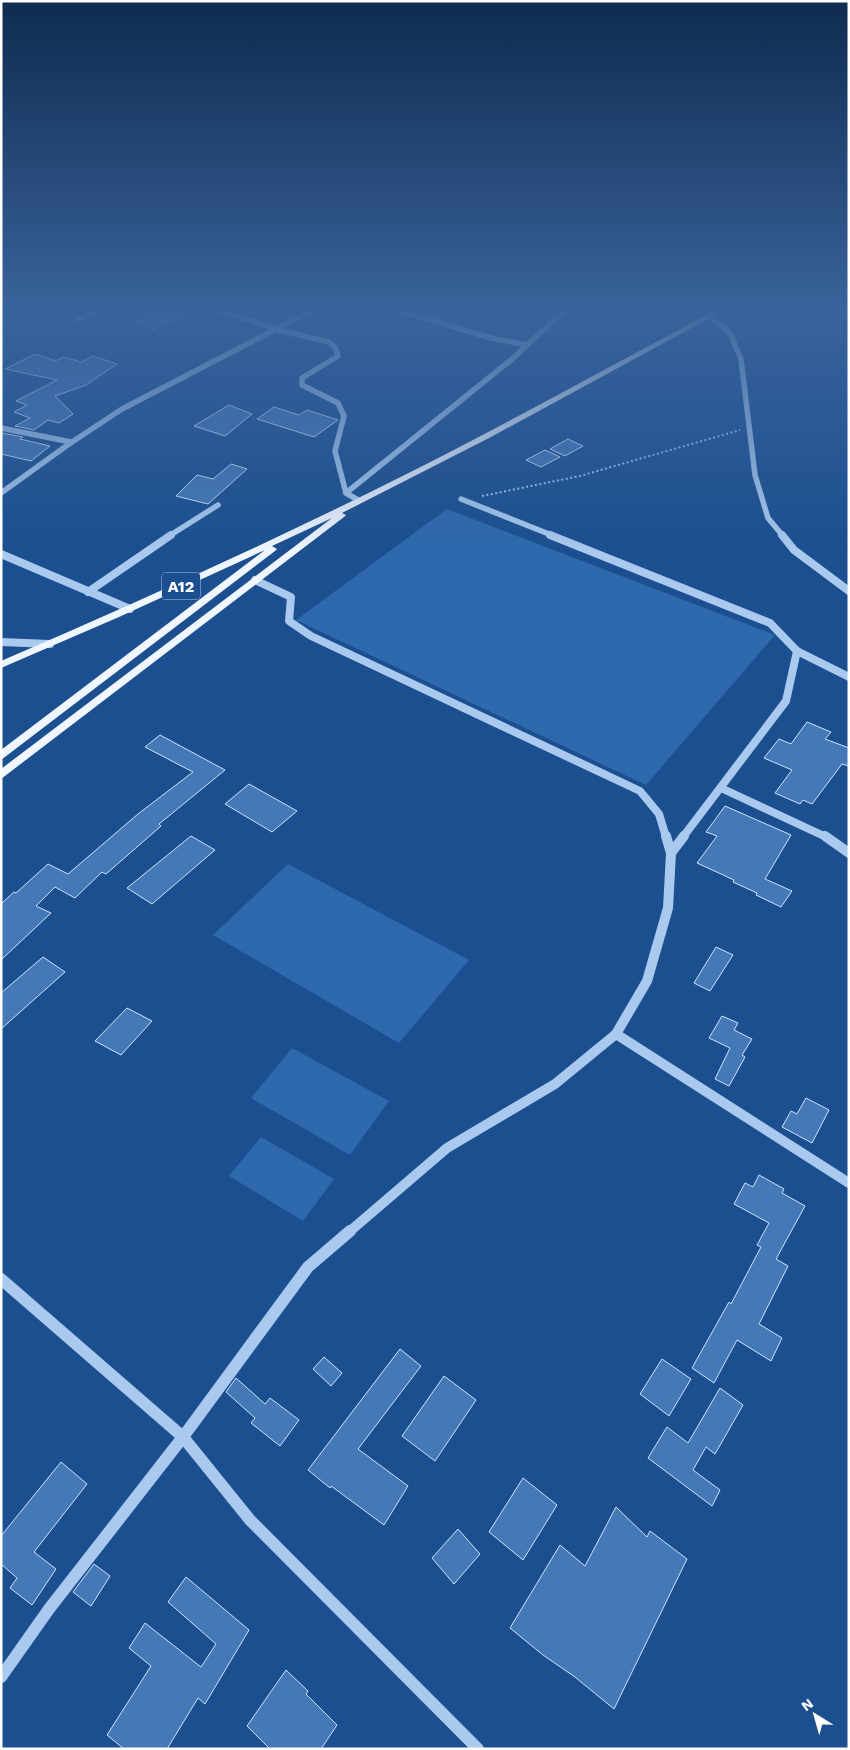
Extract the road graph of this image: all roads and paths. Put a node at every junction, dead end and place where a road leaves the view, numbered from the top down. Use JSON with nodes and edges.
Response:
{"nodes":[{"id":1,"x":163,"y":388,"type":"edge"},
{"id":2,"x":309,"y":388,"type":"edge"},
{"id":3,"x":475,"y":388,"type":"edge"},
{"id":4,"x":575,"y":388,"type":"edge"},
{"id":5,"x":744,"y":388,"type":"edge"},
{"id":6,"x":748,"y":427,"type":"junction"},
{"id":7,"x":1,"y":428,"type":"edge"},
{"id":8,"x":71,"y":442,"type":"junction"},
{"id":9,"x":1,"y":493,"type":"edge"},
{"id":10,"x":346,"y":493,"type":"junction"},
{"id":11,"x":460,"y":499,"type":"joint"},
{"id":12,"x":358,"y":500,"type":"junction"},
{"id":13,"x":218,"y":505,"type":"dead end"},
{"id":14,"x":308,"y":525,"type":"junction"},
{"id":15,"x":1,"y":554,"type":"edge"},
{"id":16,"x":220,"y":567,"type":"junction"},
{"id":17,"x":239,"y":573,"type":"junction"},
{"id":18,"x":255,"y":580,"type":"junction"},
{"id":19,"x":849,"y":591,"type":"edge"},
{"id":20,"x":88,"y":592,"type":"junction"},
{"id":21,"x":130,"y":609,"type":"junction"},
{"id":22,"x":1,"y":642,"type":"edge"},
{"id":23,"x":50,"y":644,"type":"junction"},
{"id":24,"x":797,"y":651,"type":"junction"},
{"id":25,"x":1,"y":665,"type":"edge"},
{"id":26,"x":849,"y":677,"type":"edge"},
{"id":27,"x":1,"y":756,"type":"edge"},
{"id":28,"x":1,"y":775,"type":"edge"},
{"id":29,"x":720,"y":788,"type":"junction"},
{"id":30,"x":672,"y":853,"type":"junction"},
{"id":31,"x":849,"y":853,"type":"edge"},
{"id":32,"x":616,"y":1034,"type":"junction"},
{"id":33,"x":849,"y":1184,"type":"edge"},
{"id":34,"x":1,"y":1279,"type":"edge"},
{"id":35,"x":183,"y":1437,"type":"junction"},
{"id":36,"x":1,"y":1677,"type":"edge"},
{"id":37,"x":478,"y":1749,"type":"edge"}],
"edges":[{"from":1,"to":8,"type":"street"},
{"from":2,"to":10,"type":"street"},
{"from":3,"to":10,"type":"street"},
{"from":4,"to":12,"type":"main road","number":"A12"},
{"from":5,"to":6,"type":"street"},
{"from":6,"to":11,"type":"path"},
{"from":6,"to":19,"type":"street"},
{"from":7,"to":8,"type":"street"},
{"from":8,"to":9,"type":"street"},
{"from":10,"to":12,"type":"street"},
{"from":11,"to":24,"type":"street"},
{"from":12,"to":14,"type":"main road","number":"A12"},
{"from":12,"to":18,"type":"main road"},
{"from":13,"to":20,"type":"street"},
{"from":14,"to":16,"type":"main road","number":"A12"},
{"from":14,"to":17,"type":"main road"},
{"from":15,"to":20,"type":"street"},
{"from":16,"to":17,"type":"main road","number":"A12"},
{"from":16,"to":21,"type":"main road","number":"A12"},
{"from":17,"to":18,"type":"main road","number":"A12"},
{"from":17,"to":27,"type":"main road"},
{"from":18,"to":28,"type":"main road"},
{"from":18,"to":30,"type":"street"},
{"from":20,"to":21,"type":"street"},
{"from":21,"to":23,"type":"main road","number":"A12"},
{"from":22,"to":23,"type":"street"},
{"from":23,"to":25,"type":"main road","number":"A12"},
{"from":24,"to":26,"type":"street"},
{"from":24,"to":29,"type":"street"},
{"from":29,"to":30,"type":"street"},
{"from":29,"to":31,"type":"street"},
{"from":30,"to":32,"type":"street"},
{"from":32,"to":33,"type":"street"},
{"from":32,"to":35,"type":"street"},
{"from":34,"to":35,"type":"street"},
{"from":35,"to":36,"type":"street"},
{"from":35,"to":37,"type":"street"}]}
